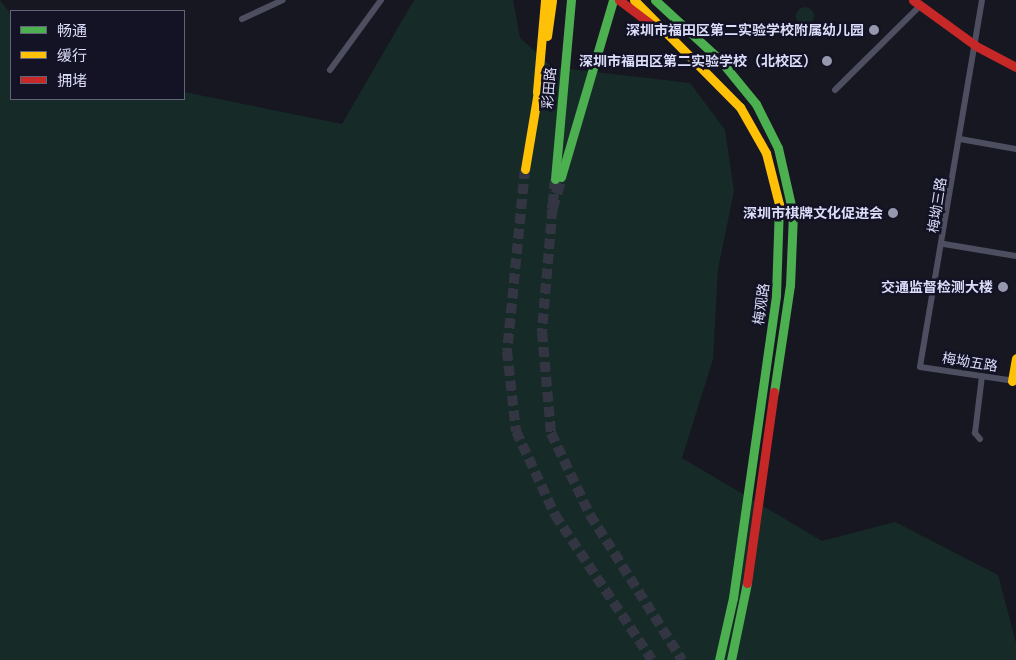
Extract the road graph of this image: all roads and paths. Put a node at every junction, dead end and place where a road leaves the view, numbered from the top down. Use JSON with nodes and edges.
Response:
{"nodes":[{"id":1,"x":283,"y":0,"type":"edge"},
{"id":2,"x":381,"y":0,"type":"edge"},
{"id":3,"x":545,"y":0,"type":"edge"},
{"id":4,"x":552,"y":0,"type":"edge"},
{"id":5,"x":571,"y":0,"type":"edge"},
{"id":6,"x":614,"y":0,"type":"edge"},
{"id":7,"x":619,"y":0,"type":"edge"},
{"id":8,"x":634,"y":0,"type":"edge"},
{"id":9,"x":655,"y":0,"type":"edge"},
{"id":10,"x":663,"y":0,"type":"edge"},
{"id":11,"x":982,"y":0,"type":"edge"},
{"id":12,"x":916,"y":4,"type":"edge"},
{"id":13,"x":242,"y":19,"type":"dead end"},
{"id":14,"x":690,"y":32,"type":"junction"},
{"id":15,"x":976,"y":46,"type":"junction"},
{"id":16,"x":699,"y":60,"type":"junction"},
{"id":17,"x":1016,"y":67,"type":"edge"},
{"id":18,"x":330,"y":70,"type":"dead end"},
{"id":19,"x":835,"y":90,"type":"dead end"},
{"id":20,"x":538,"y":92,"type":"junction"},
{"id":21,"x":960,"y":139,"type":"junction"},
{"id":22,"x":1016,"y":149,"type":"edge"},
{"id":23,"x":525,"y":169,"type":"tunnel mouth"},
{"id":24,"x":944,"y":244,"type":"junction"},
{"id":25,"x":1016,"y":256,"type":"edge"},
{"id":26,"x":1016,"y":358,"type":"edge"},
{"id":27,"x":920,"y":367,"type":"joint"},
{"id":28,"x":982,"y":376,"type":"junction"},
{"id":29,"x":1014,"y":381,"type":"edge"},
{"id":30,"x":980,"y":439,"type":"dead end"},
{"id":31,"x":719,"y":660,"type":"edge"},
{"id":32,"x":731,"y":660,"type":"edge"}],
"edges":[{"from":1,"to":13,"type":"street"},
{"from":2,"to":18,"type":"street"},
{"from":3,"to":20,"type":"main road"},
{"from":4,"to":20,"type":"main road","name":"彩田路"},
{"from":5,"to":6,"type":"main road","name":"彩田路"},
{"from":7,"to":16,"type":"main road"},
{"from":8,"to":16,"type":"main road","name":"梅观路"},
{"from":9,"to":14,"type":"main road","name":"梅观路"},
{"from":10,"to":14,"type":"main road"},
{"from":11,"to":15,"type":"street","name":"梅坳三路"},
{"from":12,"to":15,"type":"main road"},
{"from":12,"to":19,"type":"street"},
{"from":14,"to":32,"type":"main road","name":"梅观路"},
{"from":15,"to":17,"type":"main road"},
{"from":15,"to":21,"type":"street","name":"梅坳三路"},
{"from":16,"to":31,"type":"main road","name":"梅观路"},
{"from":20,"to":23,"type":"main road","name":"彩田路"},
{"from":21,"to":22,"type":"street"},
{"from":21,"to":24,"type":"street","name":"梅坳三路"},
{"from":24,"to":25,"type":"street"},
{"from":24,"to":27,"type":"street","name":"梅坳三路"},
{"from":26,"to":29,"type":"main road"},
{"from":27,"to":28,"type":"street","name":"梅坳五路"},
{"from":28,"to":29,"type":"street","name":"梅坳五路"},
{"from":28,"to":30,"type":"street"}]}
